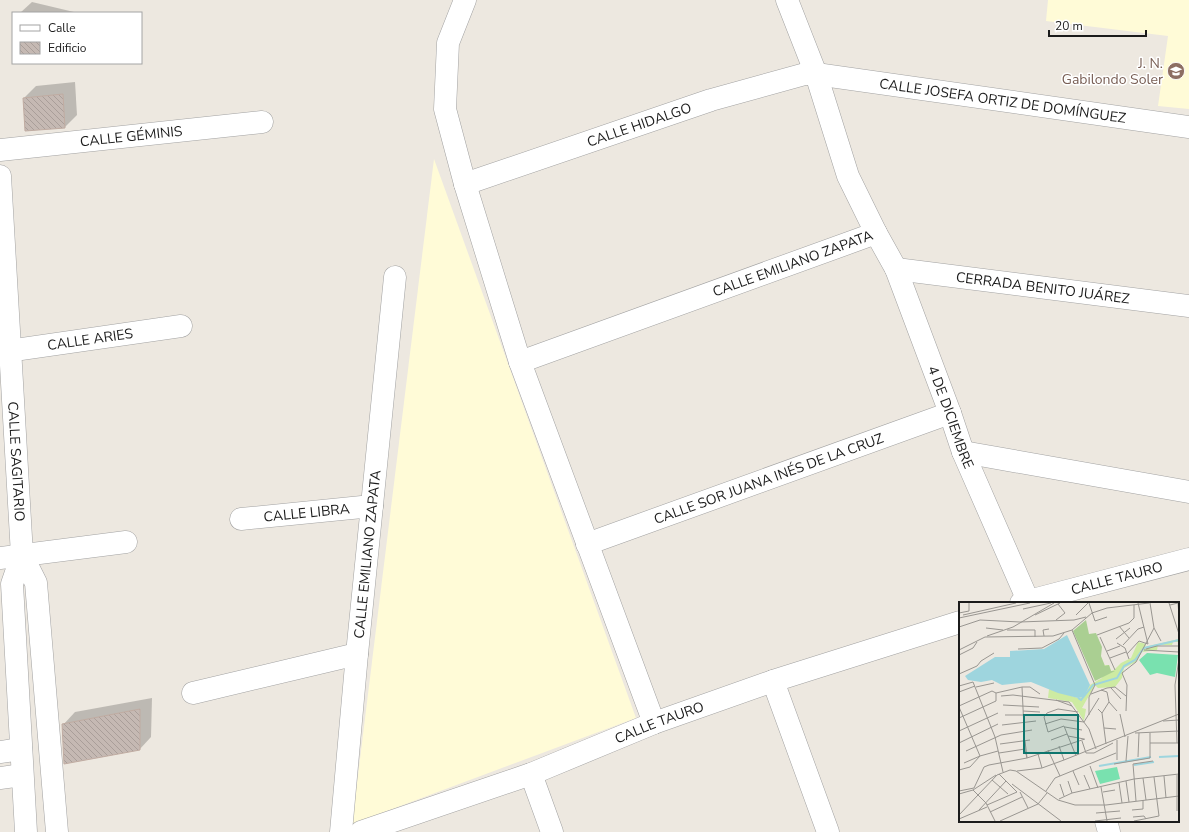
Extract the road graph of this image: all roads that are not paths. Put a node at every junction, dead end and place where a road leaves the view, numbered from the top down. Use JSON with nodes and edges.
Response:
{"nodes":[{"id":1,"x":464,"y":0,"type":"edge"},
{"id":2,"x":788,"y":0,"type":"edge"},
{"id":3,"x":816,"y":74,"type":"junction"},
{"id":4,"x":262,"y":122,"type":"dead end"},
{"id":5,"x":1189,"y":127,"type":"edge"},
{"id":6,"x":0,"y":150,"type":"edge"},
{"id":7,"x":0,"y":176,"type":"edge"},
{"id":8,"x":466,"y":184,"type":"junction"},
{"id":9,"x":876,"y":233,"type":"junction"},
{"id":10,"x":896,"y":268,"type":"junction"},
{"id":11,"x":395,"y":277,"type":"dead end"},
{"id":12,"x":1189,"y":306,"type":"edge"},
{"id":13,"x":181,"y":326,"type":"dead end"},
{"id":14,"x":5,"y":351,"type":"edge"},
{"id":15,"x":520,"y":362,"type":"junction"},
{"id":16,"x":950,"y":413,"type":"junction"},
{"id":17,"x":963,"y":452,"type":"junction"},
{"id":18,"x":1189,"y":492,"type":"edge"},
{"id":19,"x":372,"y":506,"type":"junction"},
{"id":20,"x":241,"y":519,"type":"dead end"},
{"id":21,"x":126,"y":542,"type":"dead end"},
{"id":22,"x":586,"y":544,"type":"junction"},
{"id":23,"x":22,"y":555,"type":"junction"},
{"id":24,"x":0,"y":558,"type":"edge"},
{"id":25,"x":1189,"y":559,"type":"edge"},
{"id":26,"x":1026,"y":602,"type":"edge"},
{"id":27,"x":959,"y":622,"type":"edge"},
{"id":28,"x":357,"y":654,"type":"junction"},
{"id":29,"x":773,"y":681,"type":"junction"},
{"id":30,"x":193,"y":693,"type":"dead end"},
{"id":31,"x":654,"y":723,"type":"junction"},
{"id":32,"x":10,"y":750,"type":"edge"},
{"id":33,"x":531,"y":774,"type":"junction"},
{"id":34,"x":22,"y":775,"type":"junction"},
{"id":35,"x":0,"y":778,"type":"edge"},
{"id":36,"x":1106,"y":822,"type":"edge"},
{"id":37,"x":26,"y":832,"type":"edge"},
{"id":38,"x":57,"y":832,"type":"edge"},
{"id":39,"x":342,"y":832,"type":"edge"},
{"id":40,"x":361,"y":832,"type":"edge"},
{"id":41,"x":552,"y":832,"type":"edge"},
{"id":42,"x":828,"y":832,"type":"edge"},
{"id":43,"x":1110,"y":832,"type":"edge"}],
"edges":[{"from":1,"to":8,"type":"street"},
{"from":2,"to":3,"type":"street","name":"CALLE EMILIANO ZAPATA"},
{"from":3,"to":5,"type":"street","name":"CALLE JOSEFA ORTIZ DE DOMÍNGUEZ"},
{"from":3,"to":8,"type":"street","name":"CALLE HIDALGO"},
{"from":3,"to":9,"type":"street","name":"CALLE EMILIANO ZAPATA"},
{"from":4,"to":6,"type":"street","name":"CALLE GÉMINIS"},
{"from":7,"to":14,"type":"street","name":"CALLE SAGITARIO"},
{"from":8,"to":15,"type":"street"},
{"from":9,"to":10,"type":"street","name":"4 DE DICIEMBRE"},
{"from":9,"to":15,"type":"street","name":"CALLE EMILIANO ZAPATA"},
{"from":10,"to":12,"type":"street","name":"CERRADA BENITO JUÁREZ"},
{"from":10,"to":16,"type":"street","name":"4 DE DICIEMBRE"},
{"from":11,"to":19,"type":"street","name":"CALLE EMILIANO ZAPATA"},
{"from":13,"to":14,"type":"street","name":"CALLE ARIES"},
{"from":14,"to":23,"type":"street","name":"CALLE SAGITARIO"},
{"from":15,"to":22,"type":"street"},
{"from":16,"to":17,"type":"street","name":"4 DE DICIEMBRE"},
{"from":16,"to":22,"type":"street","name":"CALLE SOR JUANA INÉS DE LA CRUZ"},
{"from":17,"to":18,"type":"street"},
{"from":17,"to":26,"type":"street","name":"4 DE DICIEMBRE"},
{"from":19,"to":20,"type":"street","name":"CALLE LIBRA"},
{"from":19,"to":28,"type":"street","name":"CALLE EMILIANO ZAPATA"},
{"from":21,"to":23,"type":"street"},
{"from":22,"to":31,"type":"street"},
{"from":23,"to":24,"type":"street"},
{"from":23,"to":32,"type":"street","name":"CALLE SAGITARIO"},
{"from":23,"to":38,"type":"street","name":"CALLE SAGITARIO"},
{"from":25,"to":26,"type":"street","name":"CALLE TAURO"},
{"from":27,"to":29,"type":"street","name":"CALLE TAURO"},
{"from":28,"to":30,"type":"street"},
{"from":28,"to":39,"type":"street","name":"CALLE EMILIANO ZAPATA"},
{"from":29,"to":31,"type":"street","name":"CALLE TAURO"},
{"from":29,"to":42,"type":"street"},
{"from":31,"to":33,"type":"street","name":"CALLE TAURO"},
{"from":32,"to":34,"type":"street","name":"CALLE SAGITARIO"},
{"from":33,"to":40,"type":"street","name":"CALLE TAURO"},
{"from":33,"to":41,"type":"street"},
{"from":34,"to":35,"type":"street"},
{"from":34,"to":37,"type":"street","name":"CALLE SAGITARIO"},
{"from":36,"to":43,"type":"street"}]}
